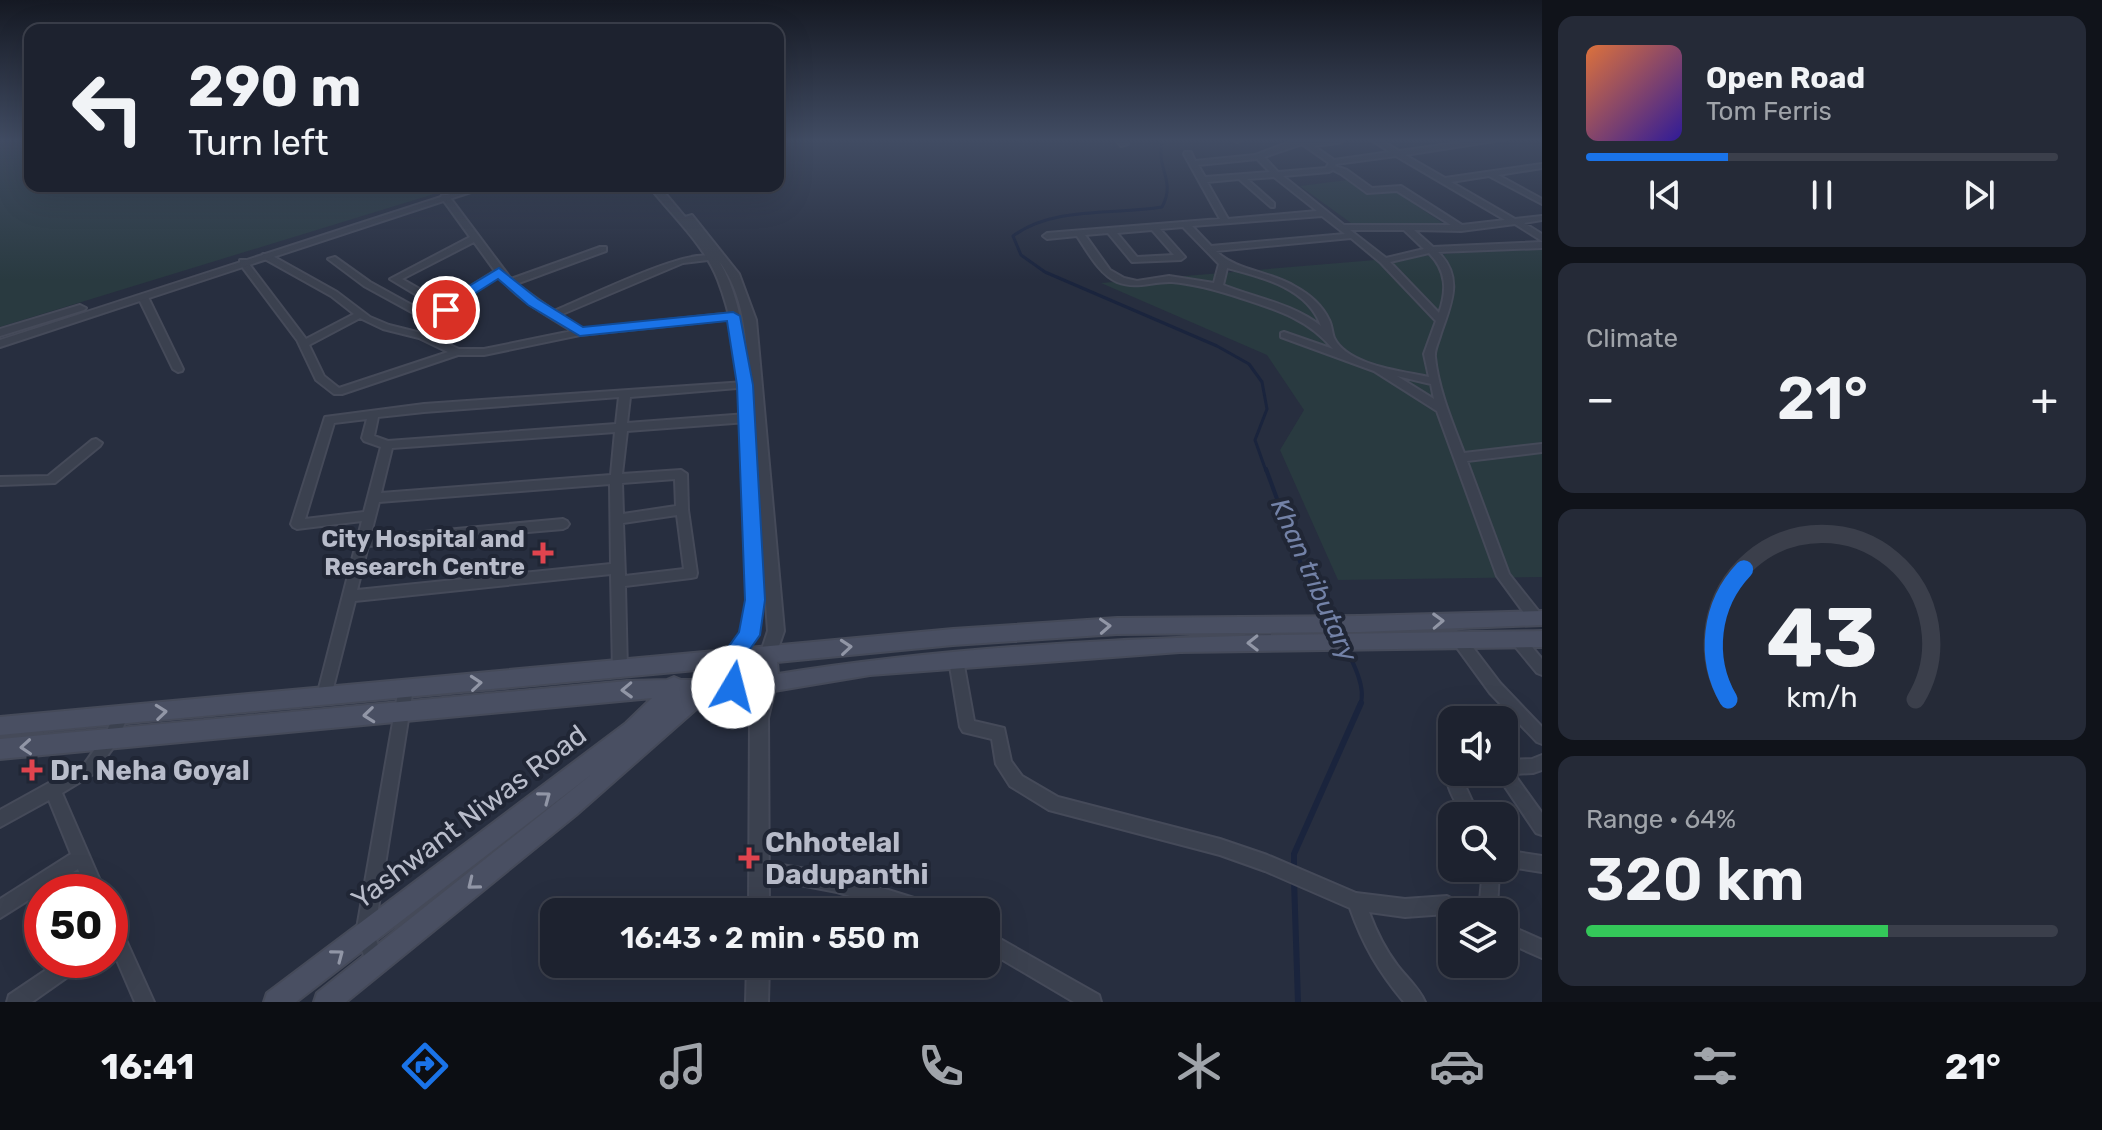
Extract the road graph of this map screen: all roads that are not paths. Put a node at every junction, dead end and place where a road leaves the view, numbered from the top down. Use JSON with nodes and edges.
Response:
{"nodes":[{"id":1,"x":1205,"y":186,"type":"edge"},
{"id":2,"x":1250,"y":186,"type":"edge"},
{"id":3,"x":1290,"y":186,"type":"edge"},
{"id":4,"x":1363,"y":186,"type":"edge"},
{"id":5,"x":1450,"y":186,"type":"edge"},
{"id":6,"x":1513,"y":186,"type":"edge"},
{"id":7,"x":443,"y":192,"type":"edge"},
{"id":8,"x":463,"y":192,"type":"edge"},
{"id":9,"x":659,"y":192,"type":"edge"},
{"id":10,"x":667,"y":192,"type":"edge"},
{"id":11,"x":445,"y":197,"type":"junction"},
{"id":12,"x":1542,"y":202,"type":"edge"},
{"id":13,"x":1271,"y":205,"type":"dead end"},
{"id":14,"x":1324,"y":213,"type":"junction"},
{"id":15,"x":1542,"y":218,"type":"edge"},
{"id":16,"x":1225,"y":221,"type":"junction"},
{"id":17,"x":1515,"y":222,"type":"junction"},
{"id":18,"x":1185,"y":224,"type":"junction"},
{"id":19,"x":1154,"y":227,"type":"junction"},
{"id":20,"x":1340,"y":227,"type":"junction"},
{"id":21,"x":1406,"y":227,"type":"junction"},
{"id":22,"x":1461,"y":228,"type":"junction"},
{"id":23,"x":1110,"y":230,"type":"junction"},
{"id":24,"x":1079,"y":233,"type":"junction"},
{"id":25,"x":1047,"y":236,"type":"dead end"},
{"id":26,"x":1350,"y":236,"type":"junction"},
{"id":27,"x":475,"y":238,"type":"junction"},
{"id":28,"x":1542,"y":238,"type":"edge"},
{"id":29,"x":1542,"y":245,"type":"edge"},
{"id":30,"x":603,"y":249,"type":"dead end"},
{"id":31,"x":1208,"y":249,"type":"junction"},
{"id":32,"x":1432,"y":250,"type":"junction"},
{"id":33,"x":266,"y":256,"type":"junction"},
{"id":34,"x":708,"y":257,"type":"junction"},
{"id":35,"x":332,"y":259,"type":"dead end"},
{"id":36,"x":1384,"y":261,"type":"junction"},
{"id":37,"x":243,"y":262,"type":"junction"},
{"id":38,"x":1224,"y":264,"type":"junction"},
{"id":39,"x":499,"y":272,"type":"junction"},
{"id":40,"x":509,"y":283,"type":"junction"},
{"id":41,"x":1218,"y":286,"type":"junction"},
{"id":42,"x":734,"y":295,"type":"junction"},
{"id":43,"x":143,"y":297,"type":"junction"},
{"id":44,"x":444,"y":307,"type":"junction"},
{"id":45,"x":360,"y":314,"type":"junction"},
{"id":46,"x":553,"y":315,"type":"junction"},
{"id":47,"x":733,"y":316,"type":"junction"},
{"id":48,"x":1440,"y":320,"type":"junction"},
{"id":49,"x":580,"y":332,"type":"junction"},
{"id":50,"x":0,"y":333,"type":"edge"},
{"id":51,"x":1284,"y":335,"type":"dead end"},
{"id":52,"x":1330,"y":337,"type":"junction"},
{"id":53,"x":0,"y":344,"type":"edge"},
{"id":54,"x":304,"y":344,"type":"junction"},
{"id":55,"x":457,"y":352,"type":"junction"},
{"id":56,"x":1344,"y":356,"type":"junction"},
{"id":57,"x":178,"y":369,"type":"dead end"},
{"id":58,"x":1378,"y":369,"type":"junction"},
{"id":59,"x":1433,"y":381,"type":"junction"},
{"id":60,"x":745,"y":385,"type":"junction"},
{"id":61,"x":625,"y":393,"type":"junction"},
{"id":62,"x":1442,"y":409,"type":"junction"},
{"id":63,"x":373,"y":414,"type":"junction"},
{"id":64,"x":747,"y":418,"type":"junction"},
{"id":65,"x":621,"y":429,"type":"junction"},
{"id":66,"x":96,"y":443,"type":"dead end"},
{"id":67,"x":387,"y":445,"type":"junction"},
{"id":68,"x":1542,"y":448,"type":"edge"},
{"id":69,"x":1459,"y":458,"type":"junction"},
{"id":70,"x":616,"y":480,"type":"junction"},
{"id":71,"x":0,"y":481,"type":"edge"},
{"id":72,"x":374,"y":498,"type":"junction"},
{"id":73,"x":682,"y":510,"type":"junction"},
{"id":74,"x":369,"y":516,"type":"junction"},
{"id":75,"x":617,"y":519,"type":"junction"},
{"id":76,"x":563,"y":524,"type":"dead end"},
{"id":77,"x":363,"y":542,"type":"junction"},
{"id":78,"x":618,"y":575,"type":"junction"},
{"id":79,"x":349,"y":596,"type":"junction"},
{"id":80,"x":1539,"y":618,"type":"edge"},
{"id":81,"x":1323,"y":633,"type":"junction"},
{"id":82,"x":1542,"y":639,"type":"edge"},
{"id":83,"x":1518,"y":640,"type":"junction"},
{"id":84,"x":1460,"y":641,"type":"junction"},
{"id":85,"x":768,"y":655,"type":"junction"},
{"id":86,"x":732,"y":657,"type":"junction"},
{"id":87,"x":956,"y":660,"type":"junction"},
{"id":88,"x":706,"y":662,"type":"junction"},
{"id":89,"x":679,"y":664,"type":"junction"},
{"id":90,"x":1542,"y":669,"type":"edge"},
{"id":91,"x":620,"y":671,"type":"junction"},
{"id":92,"x":768,"y":684,"type":"junction"},
{"id":93,"x":733,"y":687,"type":"junction"},
{"id":94,"x":406,"y":688,"type":"junction"},
{"id":95,"x":705,"y":689,"type":"junction"},
{"id":96,"x":673,"y":690,"type":"junction"},
{"id":97,"x":324,"y":696,"type":"junction"},
{"id":98,"x":403,"y":712,"type":"junction"},
{"id":99,"x":121,"y":716,"type":"junction"},
{"id":100,"x":759,"y":718,"type":"junction"},
{"id":101,"x":0,"y":726,"type":"edge"},
{"id":102,"x":1542,"y":737,"type":"edge"},
{"id":103,"x":110,"y":740,"type":"junction"},
{"id":104,"x":0,"y":749,"type":"edge"},
{"id":105,"x":1539,"y":767,"type":"edge"},
{"id":106,"x":1518,"y":769,"type":"edge"},
{"id":107,"x":1514,"y":786,"type":"edge"},
{"id":108,"x":52,"y":789,"type":"junction"},
{"id":109,"x":0,"y":819,"type":"edge"},
{"id":110,"x":1542,"y":827,"type":"edge"},
{"id":111,"x":81,"y":857,"type":"junction"},
{"id":112,"x":1518,"y":860,"type":"edge"},
{"id":113,"x":1542,"y":864,"type":"edge"},
{"id":114,"x":758,"y":869,"type":"junction"},
{"id":115,"x":88,"y":874,"type":"edge"},
{"id":116,"x":759,"y":898,"type":"edge"},
{"id":117,"x":885,"y":898,"type":"edge"},
{"id":118,"x":1356,"y":902,"type":"junction"},
{"id":119,"x":1438,"y":906,"type":"edge"},
{"id":120,"x":0,"y":909,"type":"edge"},
{"id":121,"x":365,"y":934,"type":"junction"},
{"id":122,"x":1518,"y":938,"type":"edge"},
{"id":123,"x":1000,"y":948,"type":"edge"},
{"id":124,"x":1542,"y":949,"type":"edge"},
{"id":125,"x":375,"y":963,"type":"junction"},
{"id":126,"x":128,"y":966,"type":"edge"},
{"id":127,"x":51,"y":978,"type":"edge"},
{"id":128,"x":758,"y":978,"type":"edge"},
{"id":129,"x":16,"y":1002,"type":"edge"},
{"id":130,"x":145,"y":1002,"type":"edge"},
{"id":131,"x":276,"y":1002,"type":"edge"},
{"id":132,"x":326,"y":1002,"type":"edge"},
{"id":133,"x":757,"y":1002,"type":"edge"},
{"id":134,"x":1092,"y":1002,"type":"edge"},
{"id":135,"x":1416,"y":1002,"type":"edge"}],
"edges":[{"from":1,"to":16,"type":"street"},
{"from":2,"to":13,"type":"street"},
{"from":3,"to":14,"type":"street"},
{"from":4,"to":22,"type":"street"},
{"from":5,"to":17,"type":"street"},
{"from":6,"to":12,"type":"street"},
{"from":7,"to":50,"type":"street"},
{"from":8,"to":11,"type":"street"},
{"from":9,"to":34,"type":"street"},
{"from":10,"to":42,"type":"street"},
{"from":11,"to":27,"type":"street"},
{"from":11,"to":33,"type":"street"},
{"from":14,"to":16,"type":"street"},
{"from":14,"to":20,"type":"street"},
{"from":15,"to":17,"type":"street"},
{"from":16,"to":18,"type":"street"},
{"from":17,"to":22,"type":"street"},
{"from":17,"to":28,"type":"street"},
{"from":18,"to":19,"type":"street"},
{"from":18,"to":31,"type":"street"},
{"from":19,"to":23,"type":"street"},
{"from":19,"to":23,"type":"street"},
{"from":20,"to":21,"type":"street"},
{"from":20,"to":26,"type":"street"},
{"from":21,"to":22,"type":"street"},
{"from":21,"to":32,"type":"street"},
{"from":23,"to":24,"type":"street"},
{"from":24,"to":25,"type":"street"},
{"from":24,"to":41,"type":"street"},
{"from":26,"to":31,"type":"street"},
{"from":26,"to":36,"type":"street"},
{"from":27,"to":39,"type":"street"},
{"from":27,"to":44,"type":"street"},
{"from":29,"to":32,"type":"street"},
{"from":30,"to":40,"type":"street"},
{"from":31,"to":38,"type":"street"},
{"from":32,"to":36,"type":"street"},
{"from":32,"to":48,"type":"street"},
{"from":33,"to":37,"type":"street"},
{"from":33,"to":45,"type":"street"},
{"from":34,"to":42,"type":"street"},
{"from":34,"to":46,"type":"street"},
{"from":35,"to":44,"type":"street"},
{"from":36,"to":48,"type":"street"},
{"from":37,"to":43,"type":"street"},
{"from":37,"to":54,"type":"street"},
{"from":38,"to":41,"type":"street"},
{"from":38,"to":52,"type":"street"},
{"from":39,"to":40,"type":"street"},
{"from":39,"to":44,"type":"street"},
{"from":40,"to":46,"type":"street"},
{"from":41,"to":52,"type":"street"},
{"from":42,"to":47,"type":"street"},
{"from":42,"to":85,"type":"street"},
{"from":43,"to":53,"type":"street"},
{"from":43,"to":57,"type":"street"},
{"from":45,"to":54,"type":"street"},
{"from":45,"to":55,"type":"street"},
{"from":46,"to":49,"type":"street"},
{"from":47,"to":49,"type":"street"},
{"from":47,"to":60,"type":"street"},
{"from":48,"to":59,"type":"street"},
{"from":49,"to":55,"type":"street"},
{"from":51,"to":56,"type":"street"},
{"from":52,"to":56,"type":"street"},
{"from":54,"to":55,"type":"street"},
{"from":56,"to":58,"type":"street"},
{"from":58,"to":59,"type":"street"},
{"from":58,"to":62,"type":"street"},
{"from":59,"to":62,"type":"street"},
{"from":60,"to":61,"type":"street"},
{"from":60,"to":64,"type":"street"},
{"from":61,"to":63,"type":"street"},
{"from":61,"to":65,"type":"street"},
{"from":62,"to":69,"type":"street"},
{"from":63,"to":67,"type":"street"},
{"from":63,"to":74,"type":"street"},
{"from":64,"to":65,"type":"street"},
{"from":64,"to":86,"type":"street"},
{"from":65,"to":67,"type":"street"},
{"from":65,"to":70,"type":"street"},
{"from":66,"to":71,"type":"street"},
{"from":67,"to":72,"type":"street"},
{"from":68,"to":69,"type":"street"},
{"from":69,"to":80,"type":"street"},
{"from":70,"to":72,"type":"street"},
{"from":70,"to":73,"type":"street"},
{"from":70,"to":75,"type":"street"},
{"from":72,"to":74,"type":"street"},
{"from":73,"to":75,"type":"street"},
{"from":73,"to":78,"type":"street"},
{"from":74,"to":77,"type":"street"},
{"from":75,"to":78,"type":"street"},
{"from":76,"to":77,"type":"street"},
{"from":77,"to":79,"type":"street"},
{"from":78,"to":79,"type":"street"},
{"from":78,"to":91,"type":"street"},
{"from":79,"to":97,"type":"street"},
{"from":81,"to":80,"type":"main road","one_way":true},
{"from":81,"to":84,"type":"main road"},
{"from":85,"to":81,"type":"main road","one_way":true},
{"from":81,"to":87,"type":"main road","one_way":true},
{"from":82,"to":83,"type":"main road"},
{"from":83,"to":84,"type":"main road"},
{"from":83,"to":90,"type":"street"},
{"from":84,"to":102,"type":"street"},
{"from":85,"to":86,"type":"main road"},
{"from":85,"to":92,"type":"main road"},
{"from":86,"to":88,"type":"main road"},
{"from":86,"to":93,"type":"main road"},
{"from":87,"to":92,"type":"main road"},
{"from":87,"to":118,"type":"street"},
{"from":88,"to":89,"type":"main road"},
{"from":88,"to":95,"type":"main road"},
{"from":89,"to":91,"type":"main road"},
{"from":89,"to":96,"type":"main road"},
{"from":94,"to":91,"type":"main road","one_way":true},
{"from":92,"to":93,"type":"main road"},
{"from":92,"to":100,"type":"street"},
{"from":93,"to":95,"type":"main road"},
{"from":93,"to":100,"type":"street"},
{"from":94,"to":97,"type":"main road"},
{"from":94,"to":98,"type":"street"},
{"from":95,"to":96,"type":"main road"},
{"from":95,"to":125,"type":"main road","name":"Yashwant Niwas Road","one_way":true},
{"from":96,"to":98,"type":"main road","one_way":true},
{"from":121,"to":96,"type":"main road","name":"Yashwant Niwas Road","one_way":true},
{"from":99,"to":97,"type":"main road","one_way":true},
{"from":98,"to":103,"type":"main road","one_way":true},
{"from":98,"to":121,"type":"street"},
{"from":99,"to":101,"type":"main road"},
{"from":99,"to":103,"type":"street"},
{"from":100,"to":114,"type":"street"},
{"from":103,"to":104,"type":"main road","one_way":true},
{"from":103,"to":108,"type":"street"},
{"from":105,"to":106,"type":"street"},
{"from":107,"to":110,"type":"street"},
{"from":108,"to":109,"type":"street"},
{"from":108,"to":111,"type":"street"},
{"from":111,"to":115,"type":"street"},
{"from":111,"to":120,"type":"street"},
{"from":112,"to":113,"type":"street"},
{"from":114,"to":116,"type":"street"},
{"from":114,"to":117,"type":"street"},
{"from":118,"to":119,"type":"street"},
{"from":118,"to":135,"type":"street"},
{"from":121,"to":125,"type":"street"},
{"from":131,"to":121,"type":"main road","name":"Yashwant Niwas Road","one_way":true},
{"from":122,"to":124,"type":"street"},
{"from":123,"to":134,"type":"street"},
{"from":125,"to":132,"type":"main road","name":"Yashwant Niwas Road"},
{"from":126,"to":130,"type":"street"},
{"from":127,"to":129,"type":"street"},
{"from":128,"to":133,"type":"street"}]}
